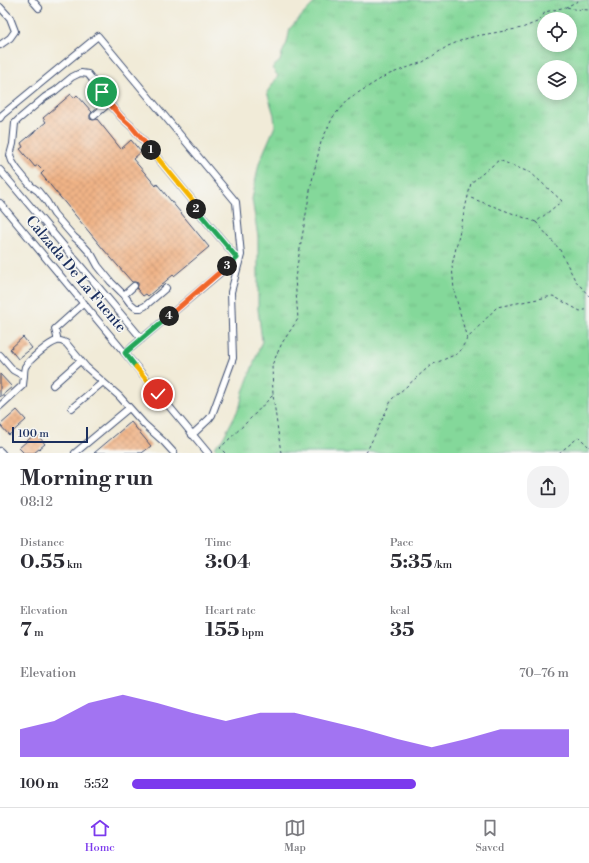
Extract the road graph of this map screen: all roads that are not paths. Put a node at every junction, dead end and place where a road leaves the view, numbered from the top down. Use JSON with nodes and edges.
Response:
{"nodes":[{"id":1,"x":32,"y":0,"type":"edge"},
{"id":2,"x":0,"y":7,"type":"edge"},
{"id":3,"x":39,"y":8,"type":"dead end"},
{"id":4,"x":0,"y":45,"type":"edge"},
{"id":5,"x":109,"y":103,"type":"junction"},
{"id":6,"x":94,"y":116,"type":"dead end"},
{"id":7,"x":0,"y":118,"type":"edge"},
{"id":8,"x":0,"y":170,"type":"edge"},
{"id":9,"x":0,"y":203,"type":"edge"},
{"id":10,"x":239,"y":256,"type":"junction"},
{"id":11,"x":134,"y":286,"type":"dead end"},
{"id":12,"x":166,"y":288,"type":"dead end"},
{"id":13,"x":124,"y":295,"type":"junction"},
{"id":14,"x":84,"y":303,"type":"junction"},
{"id":15,"x":142,"y":339,"type":"junction"},
{"id":16,"x":57,"y":341,"type":"junction"},
{"id":17,"x":125,"y":353,"type":"junction"},
{"id":18,"x":0,"y":355,"type":"edge"},
{"id":19,"x":80,"y":361,"type":"junction"},
{"id":20,"x":24,"y":376,"type":"junction"},
{"id":21,"x":103,"y":382,"type":"junction"},
{"id":22,"x":53,"y":385,"type":"dead end"},
{"id":23,"x":0,"y":406,"type":"edge"},
{"id":24,"x":72,"y":408,"type":"dead end"},
{"id":25,"x":129,"y":408,"type":"junction"},
{"id":26,"x":192,"y":435,"type":"junction"},
{"id":27,"x":76,"y":453,"type":"edge"},
{"id":28,"x":174,"y":453,"type":"edge"},
{"id":29,"x":208,"y":453,"type":"edge"}],
"edges":[{"from":1,"to":3,"type":"street"},
{"from":2,"to":4,"type":"street"},
{"from":5,"to":6,"type":"street"},
{"from":5,"to":10,"type":"street"},
{"from":5,"to":13,"type":"street"},
{"from":7,"to":10,"type":"street"},
{"from":8,"to":15,"type":"street"},
{"from":9,"to":14,"type":"street","name":"Calzada De La Fuente"},
{"from":10,"to":15,"type":"street"},
{"from":10,"to":26,"type":"street"},
{"from":11,"to":13,"type":"street"},
{"from":12,"to":13,"type":"street"},
{"from":14,"to":16,"type":"street"},
{"from":14,"to":17,"type":"street","name":"Calzada De La Fuente"},
{"from":15,"to":17,"type":"street"},
{"from":16,"to":19,"type":"street"},
{"from":16,"to":20,"type":"street"},
{"from":17,"to":26,"type":"street","name":"Calzada De La Fuente"},
{"from":18,"to":20,"type":"street"},
{"from":19,"to":21,"type":"street"},
{"from":19,"to":22,"type":"street"},
{"from":20,"to":23,"type":"street"},
{"from":21,"to":24,"type":"street"},
{"from":21,"to":25,"type":"street"},
{"from":25,"to":27,"type":"street"},
{"from":25,"to":28,"type":"street"},
{"from":26,"to":29,"type":"street","name":"Calzada De La Fuente"}]}
